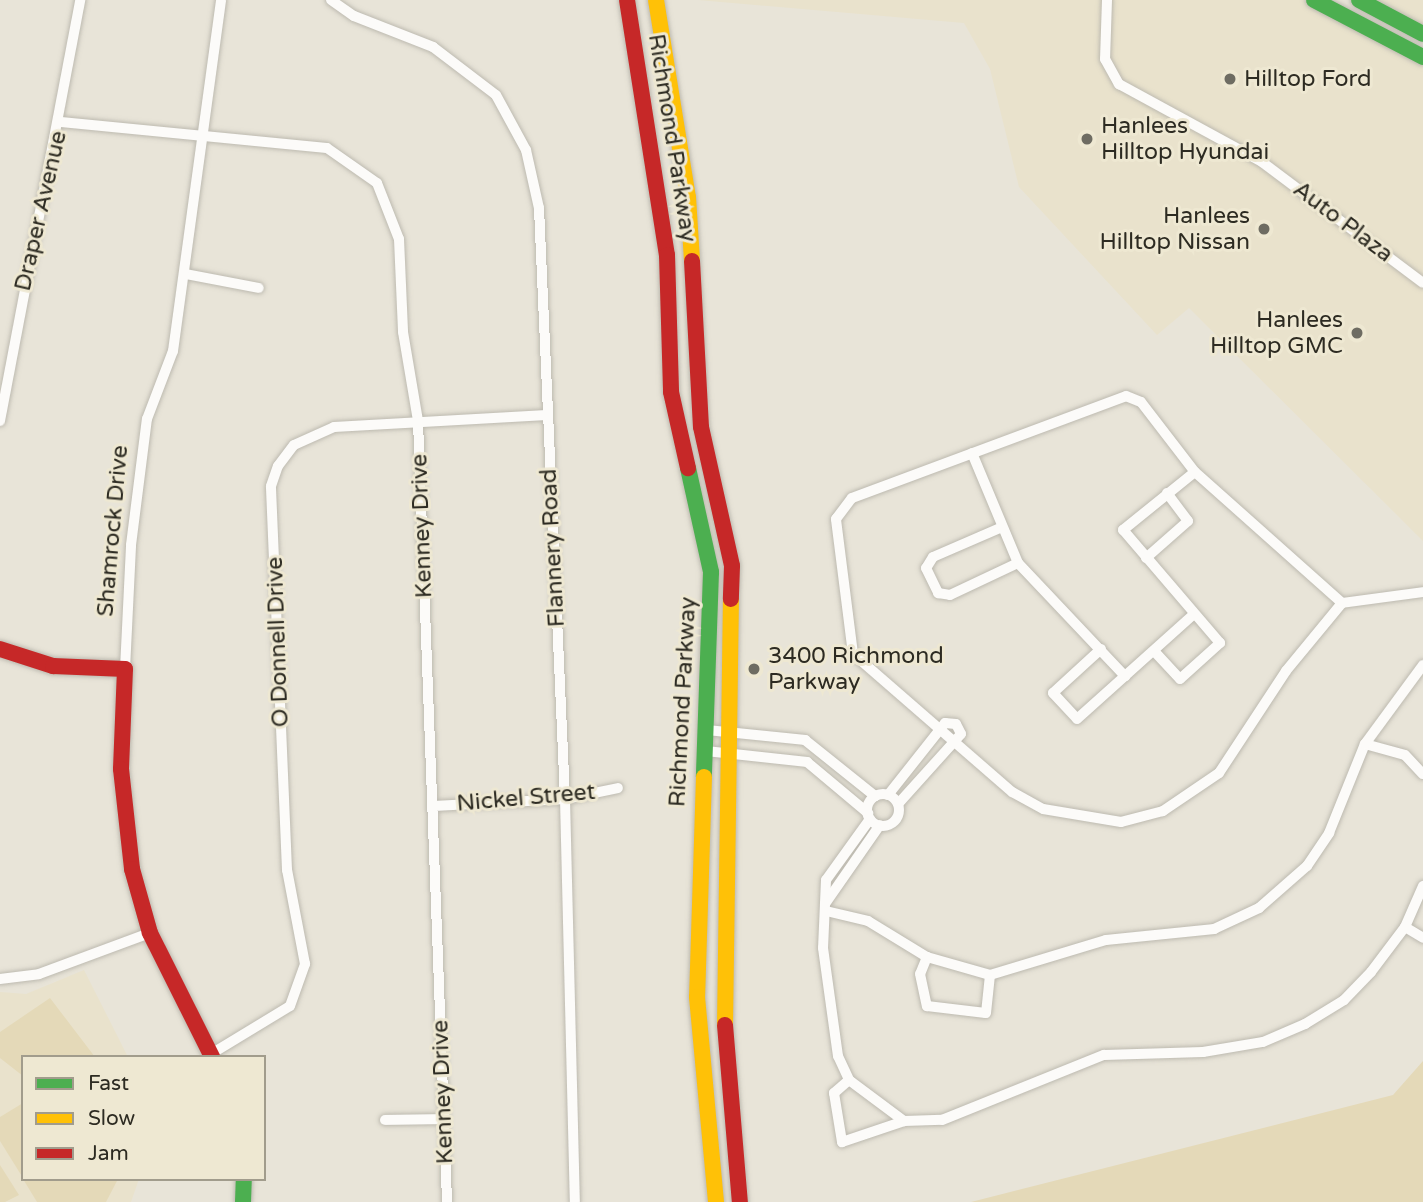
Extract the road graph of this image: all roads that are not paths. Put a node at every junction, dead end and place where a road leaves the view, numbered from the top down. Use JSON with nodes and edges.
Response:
{"nodes":[{"id":1,"x":80,"y":0,"type":"edge"},
{"id":2,"x":221,"y":0,"type":"edge"},
{"id":3,"x":331,"y":0,"type":"edge"},
{"id":4,"x":628,"y":0,"type":"edge"},
{"id":5,"x":656,"y":0,"type":"edge"},
{"id":6,"x":1107,"y":0,"type":"edge"},
{"id":7,"x":1314,"y":0,"type":"edge"},
{"id":8,"x":1359,"y":0,"type":"edge"},
{"id":9,"x":1423,"y":34,"type":"edge"},
{"id":10,"x":1423,"y":57,"type":"edge"},
{"id":11,"x":61,"y":122,"type":"junction"},
{"id":12,"x":204,"y":136,"type":"junction"},
{"id":13,"x":186,"y":274,"type":"junction"},
{"id":14,"x":1423,"y":283,"type":"edge"},
{"id":15,"x":258,"y":288,"type":"dead end"},
{"id":16,"x":547,"y":415,"type":"junction"},
{"id":17,"x":0,"y":421,"type":"edge"},
{"id":18,"x":418,"y":421,"type":"junction"},
{"id":19,"x":972,"y":453,"type":"junction"},
{"id":20,"x":1195,"y":472,"type":"junction"},
{"id":21,"x":1167,"y":494,"type":"junction"},
{"id":22,"x":1000,"y":528,"type":"junction"},
{"id":23,"x":1146,"y":558,"type":"junction"},
{"id":24,"x":1018,"y":564,"type":"junction"},
{"id":25,"x":1423,"y":592,"type":"edge"},
{"id":26,"x":1342,"y":603,"type":"junction"},
{"id":27,"x":1194,"y":614,"type":"junction"},
{"id":28,"x":0,"y":649,"type":"edge"},
{"id":29,"x":1101,"y":649,"type":"junction"},
{"id":30,"x":1154,"y":651,"type":"junction"},
{"id":31,"x":1423,"y":665,"type":"edge"},
{"id":32,"x":125,"y":669,"type":"junction"},
{"id":33,"x":1125,"y":676,"type":"junction"},
{"id":34,"x":940,"y":729,"type":"junction"},
{"id":35,"x":708,"y":730,"type":"junction"},
{"id":36,"x":730,"y":730,"type":"junction"},
{"id":37,"x":955,"y":740,"type":"junction"},
{"id":38,"x":1366,"y":744,"type":"junction"},
{"id":39,"x":706,"y":751,"type":"junction"},
{"id":40,"x":729,"y":751,"type":"junction"},
{"id":41,"x":912,"y":764,"type":"junction"},
{"id":42,"x":924,"y":774,"type":"junction"},
{"id":43,"x":1423,"y":774,"type":"edge"},
{"id":44,"x":618,"y":788,"type":"dead end"},
{"id":45,"x":888,"y":795,"type":"junction"},
{"id":46,"x":875,"y":796,"type":"junction"},
{"id":47,"x":565,"y":799,"type":"junction"},
{"id":48,"x":898,"y":804,"type":"junction"},
{"id":49,"x":434,"y":806,"type":"junction"},
{"id":50,"x":873,"y":819,"type":"junction"},
{"id":51,"x":1423,"y":886,"type":"edge"},
{"id":52,"x":825,"y":908,"type":"junction"},
{"id":53,"x":1405,"y":927,"type":"junction"},
{"id":54,"x":150,"y":933,"type":"junction"},
{"id":55,"x":1423,"y":938,"type":"edge"},
{"id":56,"x":928,"y":957,"type":"junction"},
{"id":57,"x":990,"y":975,"type":"junction"},
{"id":58,"x":0,"y":979,"type":"edge"},
{"id":59,"x":211,"y":1055,"type":"edge"},
{"id":60,"x":213,"y":1055,"type":"edge"},
{"id":61,"x":849,"y":1080,"type":"junction"},
{"id":62,"x":443,"y":1119,"type":"junction"},
{"id":63,"x":385,"y":1120,"type":"dead end"},
{"id":64,"x":904,"y":1121,"type":"junction"},
{"id":65,"x":244,"y":1181,"type":"edge"},
{"id":66,"x":243,"y":1202,"type":"edge"},
{"id":67,"x":447,"y":1202,"type":"edge"},
{"id":68,"x":575,"y":1202,"type":"edge"},
{"id":69,"x":716,"y":1202,"type":"edge"},
{"id":70,"x":740,"y":1202,"type":"edge"}],
"edges":[{"from":1,"to":11,"type":"street","name":"Draper Avenue"},
{"from":2,"to":12,"type":"street","name":"Shamrock Drive"},
{"from":3,"to":16,"type":"street","name":"Flannery Road"},
{"from":4,"to":35,"type":"main road","name":"Richmond Parkway"},
{"from":5,"to":36,"type":"main road","name":"Richmond Parkway"},
{"from":6,"to":14,"type":"street","name":"Auto Plaza"},
{"from":7,"to":10,"type":"main road"},
{"from":8,"to":9,"type":"main road"},
{"from":11,"to":12,"type":"street","name":"Kenney Drive"},
{"from":11,"to":17,"type":"street","name":"Draper Avenue"},
{"from":12,"to":13,"type":"street","name":"Shamrock Drive"},
{"from":12,"to":18,"type":"street","name":"Kenney Drive"},
{"from":13,"to":15,"type":"street"},
{"from":13,"to":32,"type":"street","name":"Shamrock Drive"},
{"from":16,"to":18,"type":"street","name":"O Donnell Drive"},
{"from":16,"to":47,"type":"street","name":"Flannery Road"},
{"from":18,"to":49,"type":"street","name":"Kenney Drive"},
{"from":18,"to":60,"type":"street","name":"O Donnell Drive"},
{"from":19,"to":20,"type":"street"},
{"from":19,"to":22,"type":"street"},
{"from":19,"to":34,"type":"street"},
{"from":20,"to":21,"type":"street"},
{"from":20,"to":26,"type":"street"},
{"from":21,"to":23,"type":"street"},
{"from":21,"to":23,"type":"street"},
{"from":22,"to":24,"type":"street"},
{"from":22,"to":24,"type":"street"},
{"from":23,"to":27,"type":"street"},
{"from":24,"to":29,"type":"street"},
{"from":25,"to":26,"type":"street"},
{"from":26,"to":37,"type":"street"},
{"from":27,"to":30,"type":"street"},
{"from":27,"to":30,"type":"street"},
{"from":28,"to":32,"type":"main road"},
{"from":29,"to":33,"type":"street"},
{"from":29,"to":33,"type":"street"},
{"from":30,"to":33,"type":"street"},
{"from":31,"to":38,"type":"street"},
{"from":32,"to":54,"type":"main road","name":"Shamrock Drive"},
{"from":34,"to":37,"type":"street"},
{"from":34,"to":41,"type":"street"},
{"from":35,"to":36,"type":"street"},
{"from":35,"to":39,"type":"main road","name":"Richmond Parkway"},
{"from":36,"to":40,"type":"main road","name":"Richmond Parkway"},
{"from":36,"to":46,"type":"street"},
{"from":37,"to":42,"type":"street"},
{"from":38,"to":43,"type":"street"},
{"from":38,"to":57,"type":"street"},
{"from":39,"to":40,"type":"street"},
{"from":39,"to":69,"type":"main road","name":"Richmond Parkway"},
{"from":40,"to":50,"type":"street"},
{"from":40,"to":70,"type":"main road","name":"Richmond Parkway"},
{"from":41,"to":42,"type":"street"},
{"from":41,"to":45,"type":"street"},
{"from":42,"to":48,"type":"street"},
{"from":44,"to":47,"type":"street","name":"Nickel Street"},
{"from":45,"to":46,"type":"street"},
{"from":45,"to":48,"type":"street"},
{"from":46,"to":50,"type":"street"},
{"from":47,"to":49,"type":"street","name":"Nickel Street"},
{"from":47,"to":68,"type":"street","name":"Flannery Road"},
{"from":48,"to":50,"type":"street"},
{"from":49,"to":62,"type":"street","name":"Kenney Drive"},
{"from":50,"to":52,"type":"street"},
{"from":50,"to":52,"type":"street"},
{"from":51,"to":53,"type":"street"},
{"from":52,"to":56,"type":"street"},
{"from":52,"to":61,"type":"street"},
{"from":53,"to":55,"type":"street"},
{"from":53,"to":64,"type":"street"},
{"from":54,"to":58,"type":"street"},
{"from":54,"to":59,"type":"main road","name":"Shamrock Drive"},
{"from":56,"to":57,"type":"street"},
{"from":56,"to":57,"type":"street"},
{"from":61,"to":64,"type":"street"},
{"from":61,"to":64,"type":"street"},
{"from":62,"to":63,"type":"street"},
{"from":62,"to":67,"type":"street","name":"Kenney Drive"},
{"from":65,"to":66,"type":"main road"}]}
